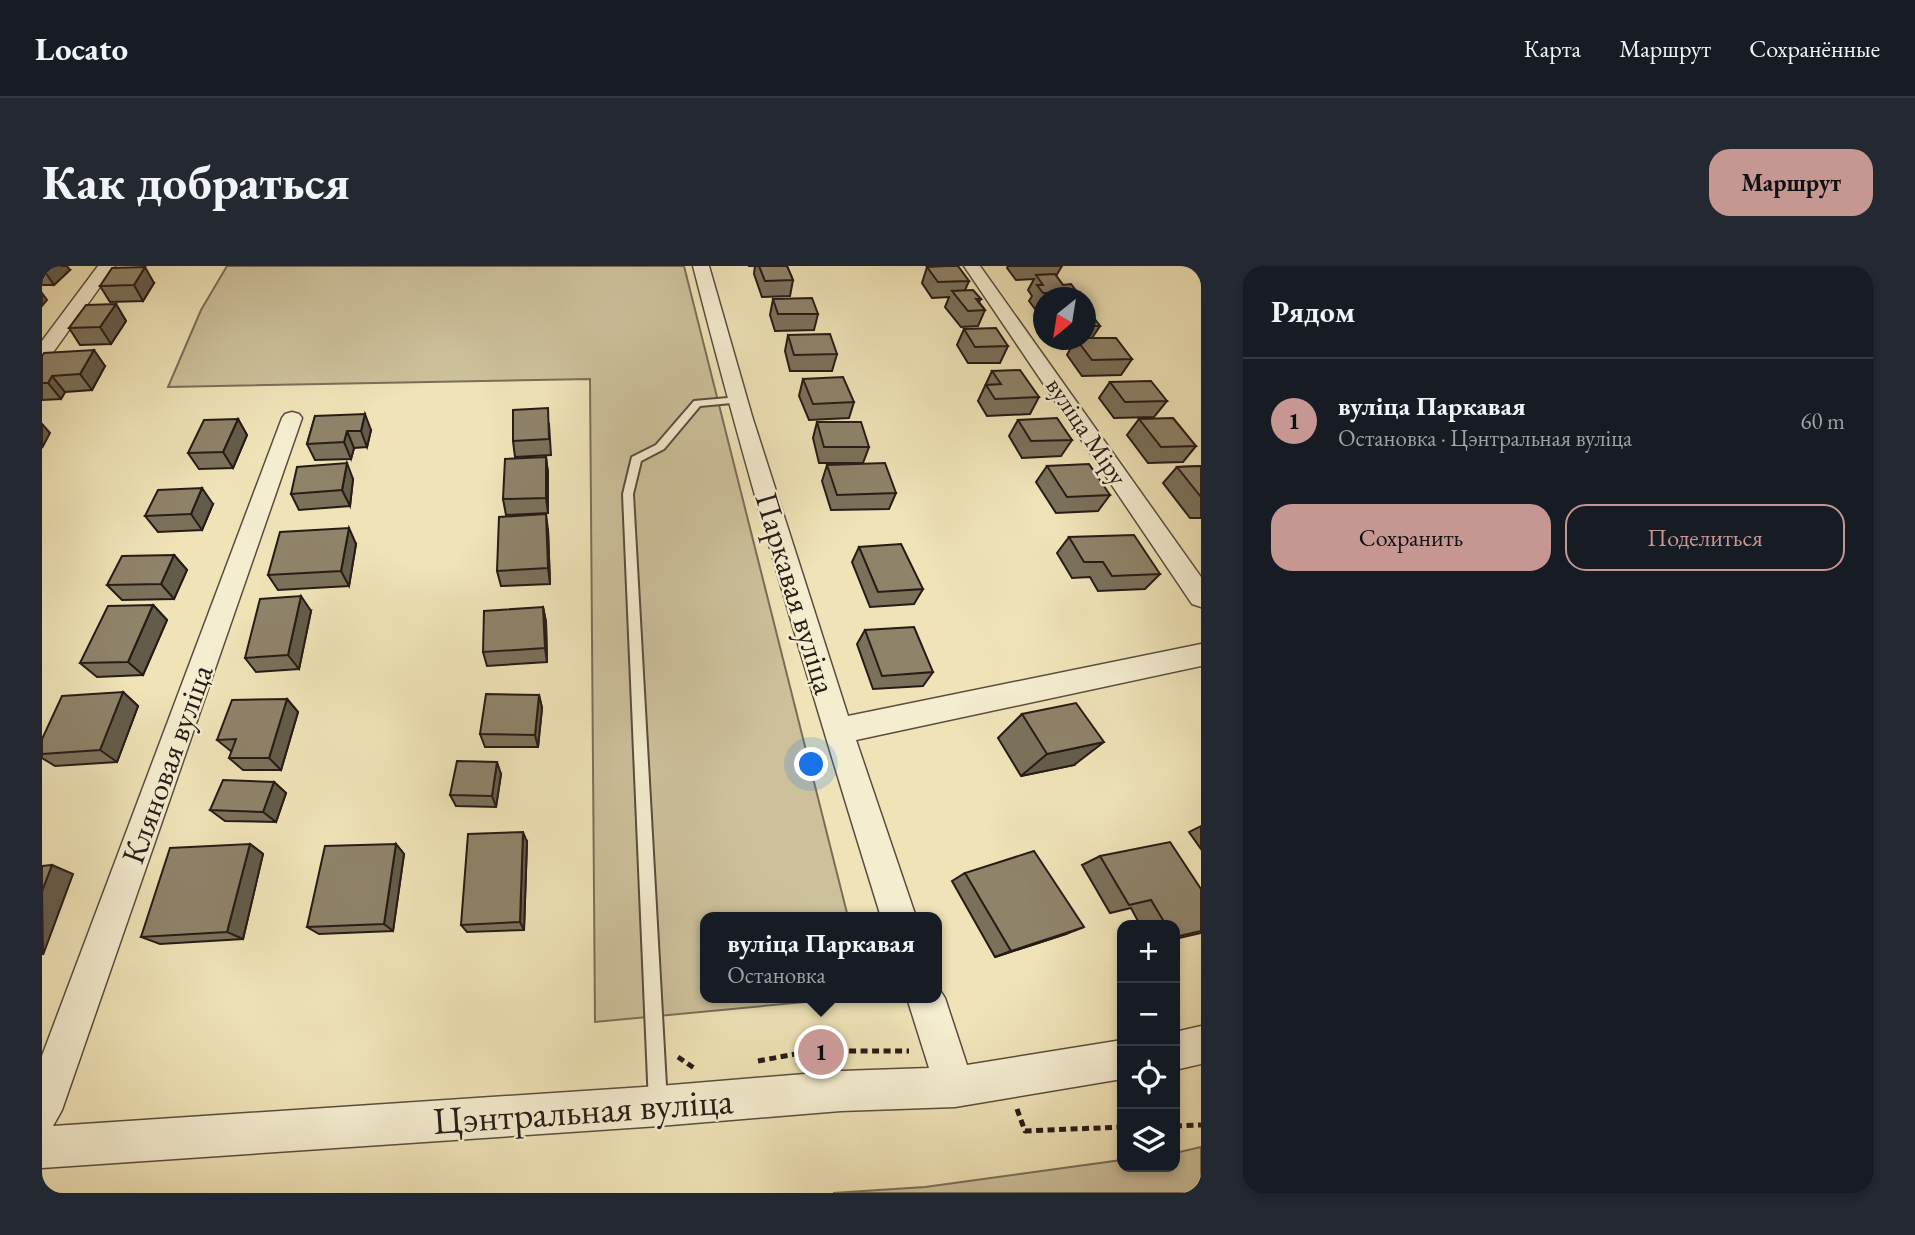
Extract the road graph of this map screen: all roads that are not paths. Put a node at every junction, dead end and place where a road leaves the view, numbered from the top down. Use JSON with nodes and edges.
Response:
{"nodes":[{"id":1,"x":107,"y":266,"type":"edge"},
{"id":2,"x":701,"y":266,"type":"edge"},
{"id":3,"x":972,"y":266,"type":"edge"},
{"id":4,"x":42,"y":354,"type":"edge"},
{"id":5,"x":738,"y":400,"type":"junction"},
{"id":6,"x":292,"y":418,"type":"dead end"},
{"id":7,"x":1201,"y":597,"type":"edge"},
{"id":8,"x":1201,"y":655,"type":"edge"},
{"id":9,"x":838,"y":731,"type":"junction"},
{"id":10,"x":898,"y":912,"type":"edge"},
{"id":11,"x":928,"y":1003,"type":"edge"},
{"id":12,"x":1201,"y":1045,"type":"edge"},
{"id":13,"x":1180,"y":1050,"type":"edge"},
{"id":14,"x":1117,"y":1061,"type":"edge"},
{"id":15,"x":955,"y":1087,"type":"junction"},
{"id":16,"x":659,"y":1106,"type":"junction"},
{"id":17,"x":42,"y":1110,"type":"edge"},
{"id":18,"x":42,"y":1147,"type":"edge"}],
"edges":[{"from":1,"to":4,"type":"street"},
{"from":2,"to":5,"type":"street","name":"Паркавая вуліца"},
{"from":3,"to":7,"type":"street","name":"вуліца Міру"},
{"from":5,"to":9,"type":"street","name":"Паркавая вуліца"},
{"from":5,"to":16,"type":"lane"},
{"from":6,"to":17,"type":"street","name":"Кляновая вуліца"},
{"from":8,"to":9,"type":"street"},
{"from":9,"to":10,"type":"street","name":"Паркавая вуліца"},
{"from":11,"to":15,"type":"street"},
{"from":12,"to":13,"type":"street"},
{"from":14,"to":15,"type":"street","name":"Цэнтральная вуліца"},
{"from":15,"to":16,"type":"street","name":"Цэнтральная вуліца"},
{"from":16,"to":18,"type":"street","name":"Цэнтральная вуліца"}]}
